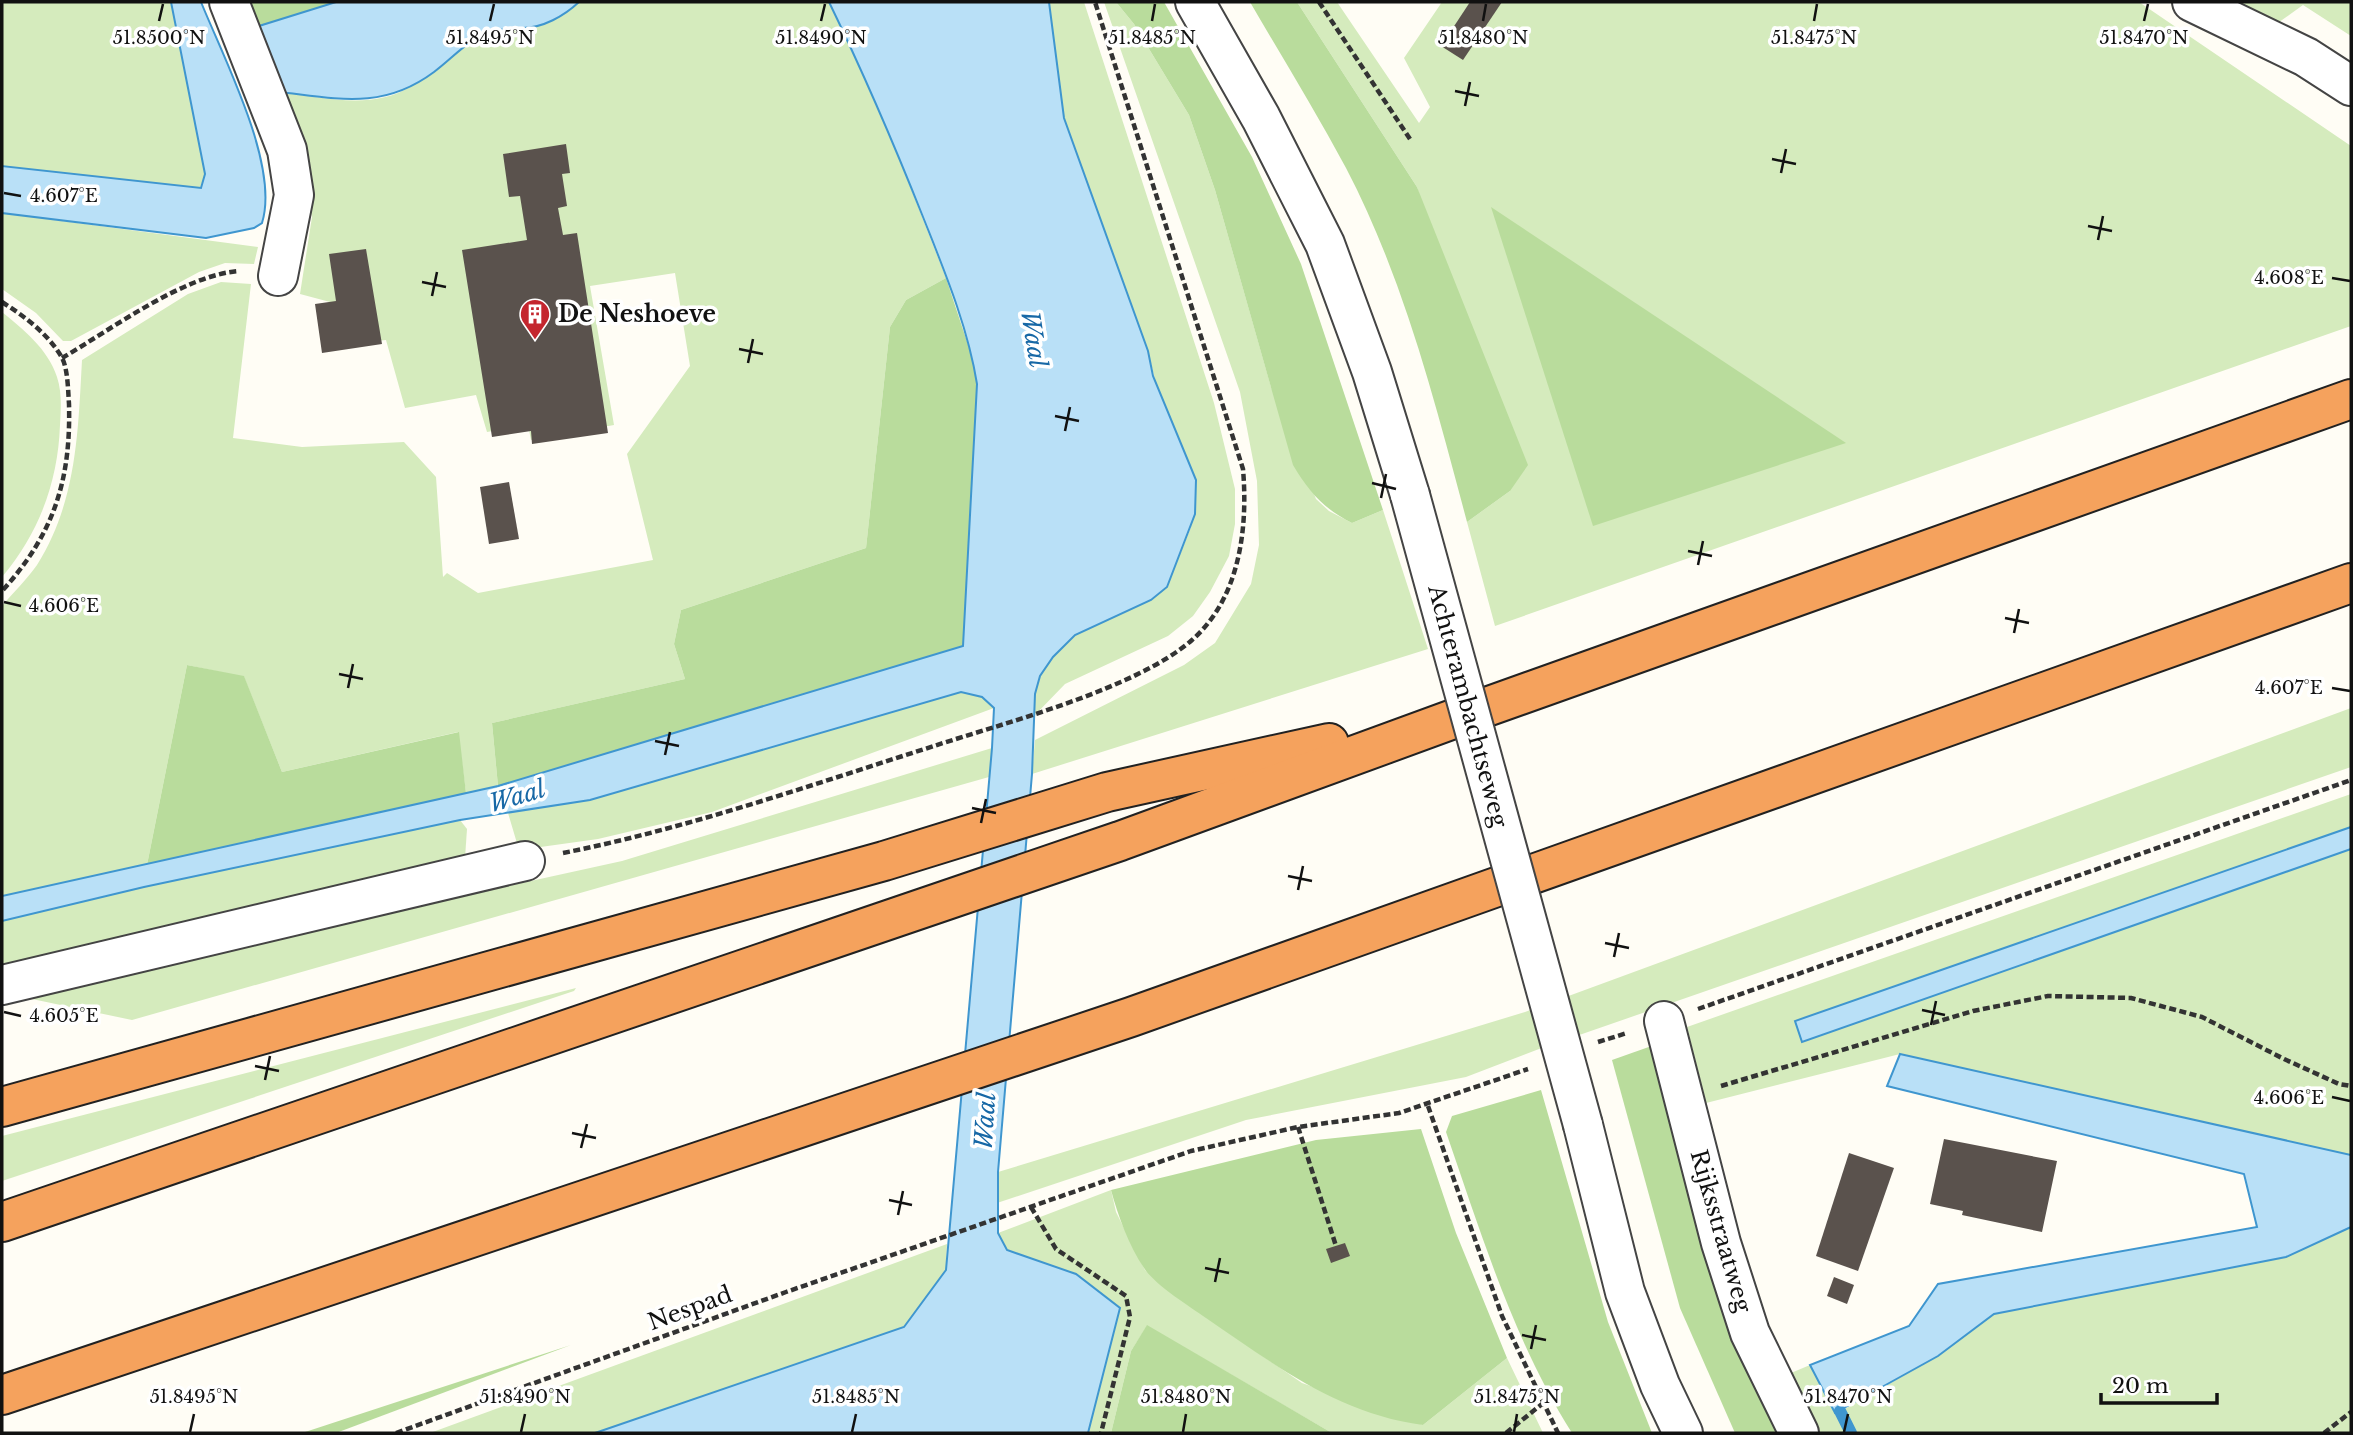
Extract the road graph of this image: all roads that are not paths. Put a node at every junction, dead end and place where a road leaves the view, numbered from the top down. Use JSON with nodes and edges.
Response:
{"nodes":[{"id":1,"x":229,"y":2,"type":"edge"},
{"id":2,"x":1195,"y":2,"type":"edge"},
{"id":3,"x":2192,"y":2,"type":"edge"},
{"id":4,"x":2351,"y":86,"type":"edge"},
{"id":5,"x":278,"y":276,"type":"road end"},
{"id":6,"x":2351,"y":399,"type":"edge"},
{"id":7,"x":2351,"y":583,"type":"edge"},
{"id":8,"x":1478,"y":710,"type":"junction"},
{"id":9,"x":525,"y":861,"type":"road end"},
{"id":10,"x":2,"y":985,"type":"edge"},
{"id":11,"x":1664,"y":1021,"type":"dead end"},
{"id":12,"x":2,"y":1107,"type":"edge"},
{"id":13,"x":2,"y":1222,"type":"edge"},
{"id":14,"x":2,"y":1395,"type":"edge"},
{"id":15,"x":1683,"y":1433,"type":"edge"},
{"id":16,"x":1799,"y":1433,"type":"edge"}],
"edges":[{"from":1,"to":5,"type":"street"},
{"from":2,"to":15,"type":"street","name":"Achterambachtseweg","bridge":true},
{"from":3,"to":4,"type":"street"},
{"from":6,"to":8,"type":"highway"},
{"from":7,"to":14,"type":"highway"},
{"from":8,"to":12,"type":"highway"},
{"from":8,"to":13,"type":"highway"},
{"from":9,"to":10,"type":"street"},
{"from":11,"to":16,"type":"street","name":"Rijksstraatweg"}]}
